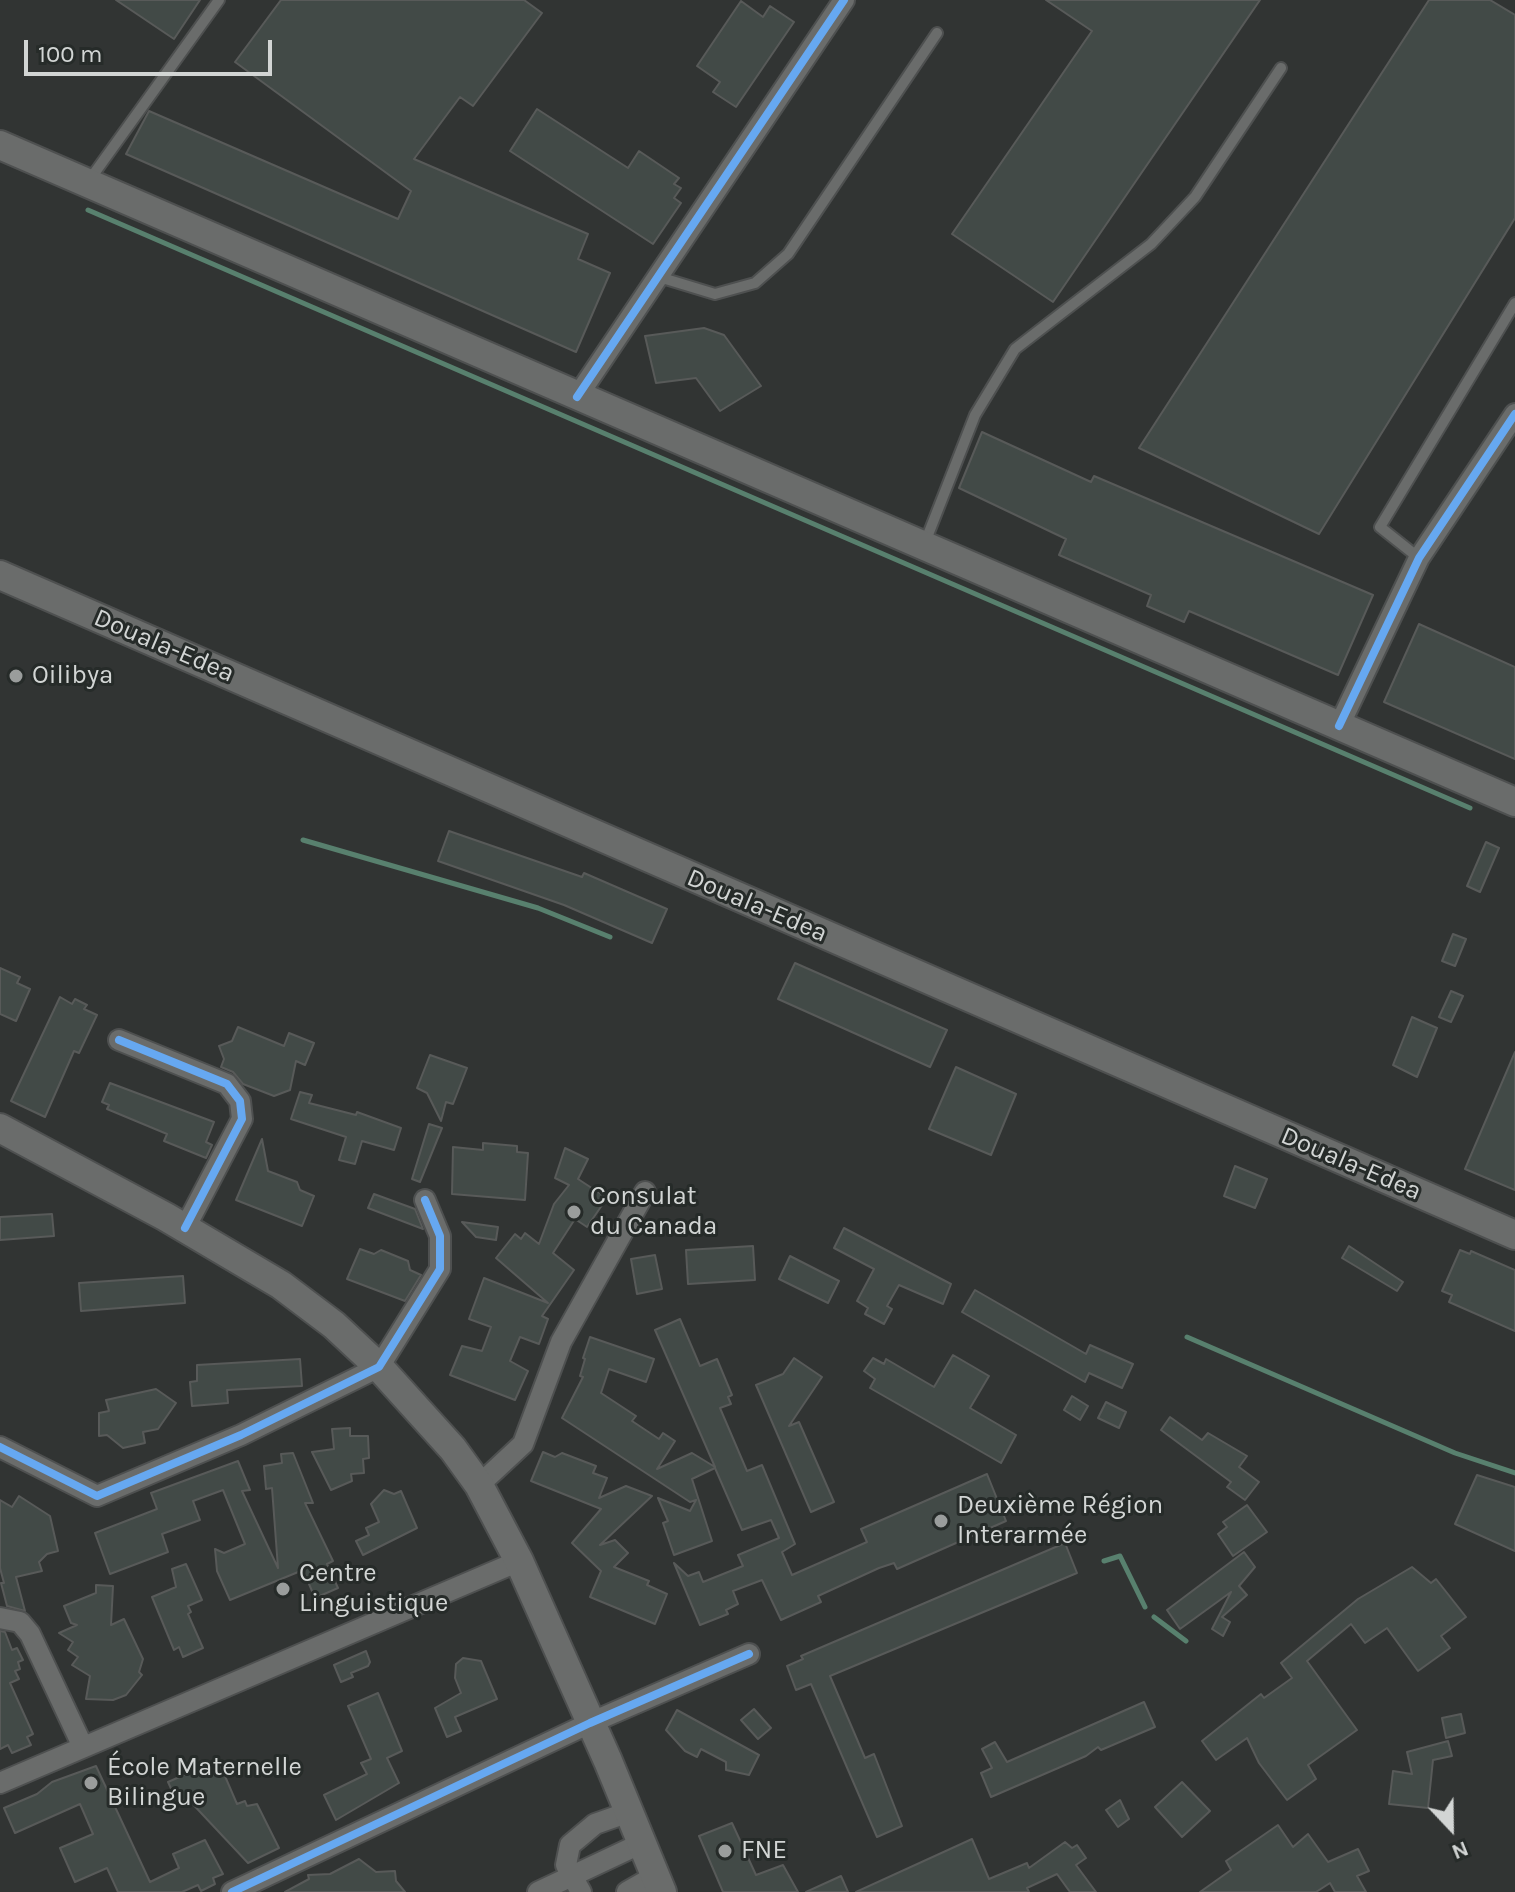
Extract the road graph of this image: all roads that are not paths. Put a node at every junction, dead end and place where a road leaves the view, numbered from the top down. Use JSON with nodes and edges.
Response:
{"nodes":[{"id":1,"x":219,"y":0,"type":"edge"},
{"id":2,"x":844,"y":0,"type":"edge"},
{"id":3,"x":937,"y":33,"type":"dead end"},
{"id":4,"x":1281,"y":68,"type":"dead end"},
{"id":5,"x":0,"y":145,"type":"edge"},
{"id":6,"x":87,"y":183,"type":"junction"},
{"id":7,"x":659,"y":277,"type":"junction"},
{"id":8,"x":1515,"y":303,"type":"edge"},
{"id":9,"x":577,"y":397,"type":"junction"},
{"id":10,"x":1515,"y":414,"type":"edge"},
{"id":11,"x":924,"y":547,"type":"junction"},
{"id":12,"x":1419,"y":558,"type":"junction"},
{"id":13,"x":0,"y":575,"type":"edge"},
{"id":14,"x":1339,"y":726,"type":"junction"},
{"id":15,"x":1515,"y":802,"type":"edge"},
{"id":16,"x":119,"y":1040,"type":"dead end"},
{"id":17,"x":0,"y":1128,"type":"edge"},
{"id":18,"x":645,"y":1192,"type":"dead end"},
{"id":19,"x":425,"y":1200,"type":"dead end"},
{"id":20,"x":185,"y":1228,"type":"junction"},
{"id":21,"x":1515,"y":1235,"type":"edge"},
{"id":22,"x":379,"y":1367,"type":"junction"},
{"id":23,"x":0,"y":1447,"type":"edge"},
{"id":24,"x":479,"y":1485,"type":"junction"},
{"id":25,"x":519,"y":1561,"type":"junction"},
{"id":26,"x":0,"y":1618,"type":"edge"},
{"id":27,"x":749,"y":1654,"type":"dead end"},
{"id":28,"x":590,"y":1723,"type":"junction"},
{"id":29,"x":83,"y":1747,"type":"junction"},
{"id":30,"x":0,"y":1783,"type":"edge"},
{"id":31,"x":629,"y":1812,"type":"junction"},
{"id":32,"x":642,"y":1843,"type":"junction"},
{"id":33,"x":658,"y":1884,"type":"edge"},
{"id":34,"x":576,"y":1885,"type":"edge"},
{"id":35,"x":232,"y":1892,"type":"edge"},
{"id":36,"x":538,"y":1892,"type":"edge"},
{"id":37,"x":627,"y":1892,"type":"edge"}],
"edges":[{"from":1,"to":6,"type":"lane"},
{"from":2,"to":7,"type":"street"},
{"from":3,"to":7,"type":"lane"},
{"from":4,"to":11,"type":"lane"},
{"from":5,"to":6,"type":"main road"},
{"from":6,"to":9,"type":"main road"},
{"from":7,"to":9,"type":"street"},
{"from":8,"to":12,"type":"lane"},
{"from":9,"to":11,"type":"main road"},
{"from":10,"to":12,"type":"street"},
{"from":11,"to":14,"type":"main road"},
{"from":12,"to":14,"type":"street"},
{"from":13,"to":21,"type":"main road","name":"Douala-Edea"},
{"from":14,"to":15,"type":"main road"},
{"from":16,"to":20,"type":"street"},
{"from":17,"to":20,"type":"main road"},
{"from":18,"to":24,"type":"street"},
{"from":19,"to":22,"type":"street"},
{"from":20,"to":22,"type":"main road"},
{"from":22,"to":23,"type":"street"},
{"from":22,"to":24,"type":"main road"},
{"from":24,"to":25,"type":"main road"},
{"from":25,"to":28,"type":"main road"},
{"from":25,"to":29,"type":"street"},
{"from":26,"to":29,"type":"street"},
{"from":27,"to":28,"type":"street"},
{"from":28,"to":31,"type":"main road"},
{"from":28,"to":35,"type":"street"},
{"from":29,"to":30,"type":"street"},
{"from":31,"to":32,"type":"main road"},
{"from":31,"to":34,"type":"street"},
{"from":32,"to":33,"type":"main road"},
{"from":32,"to":34,"type":"street"},
{"from":33,"to":37,"type":"street"},
{"from":34,"to":36,"type":"street"}]}
